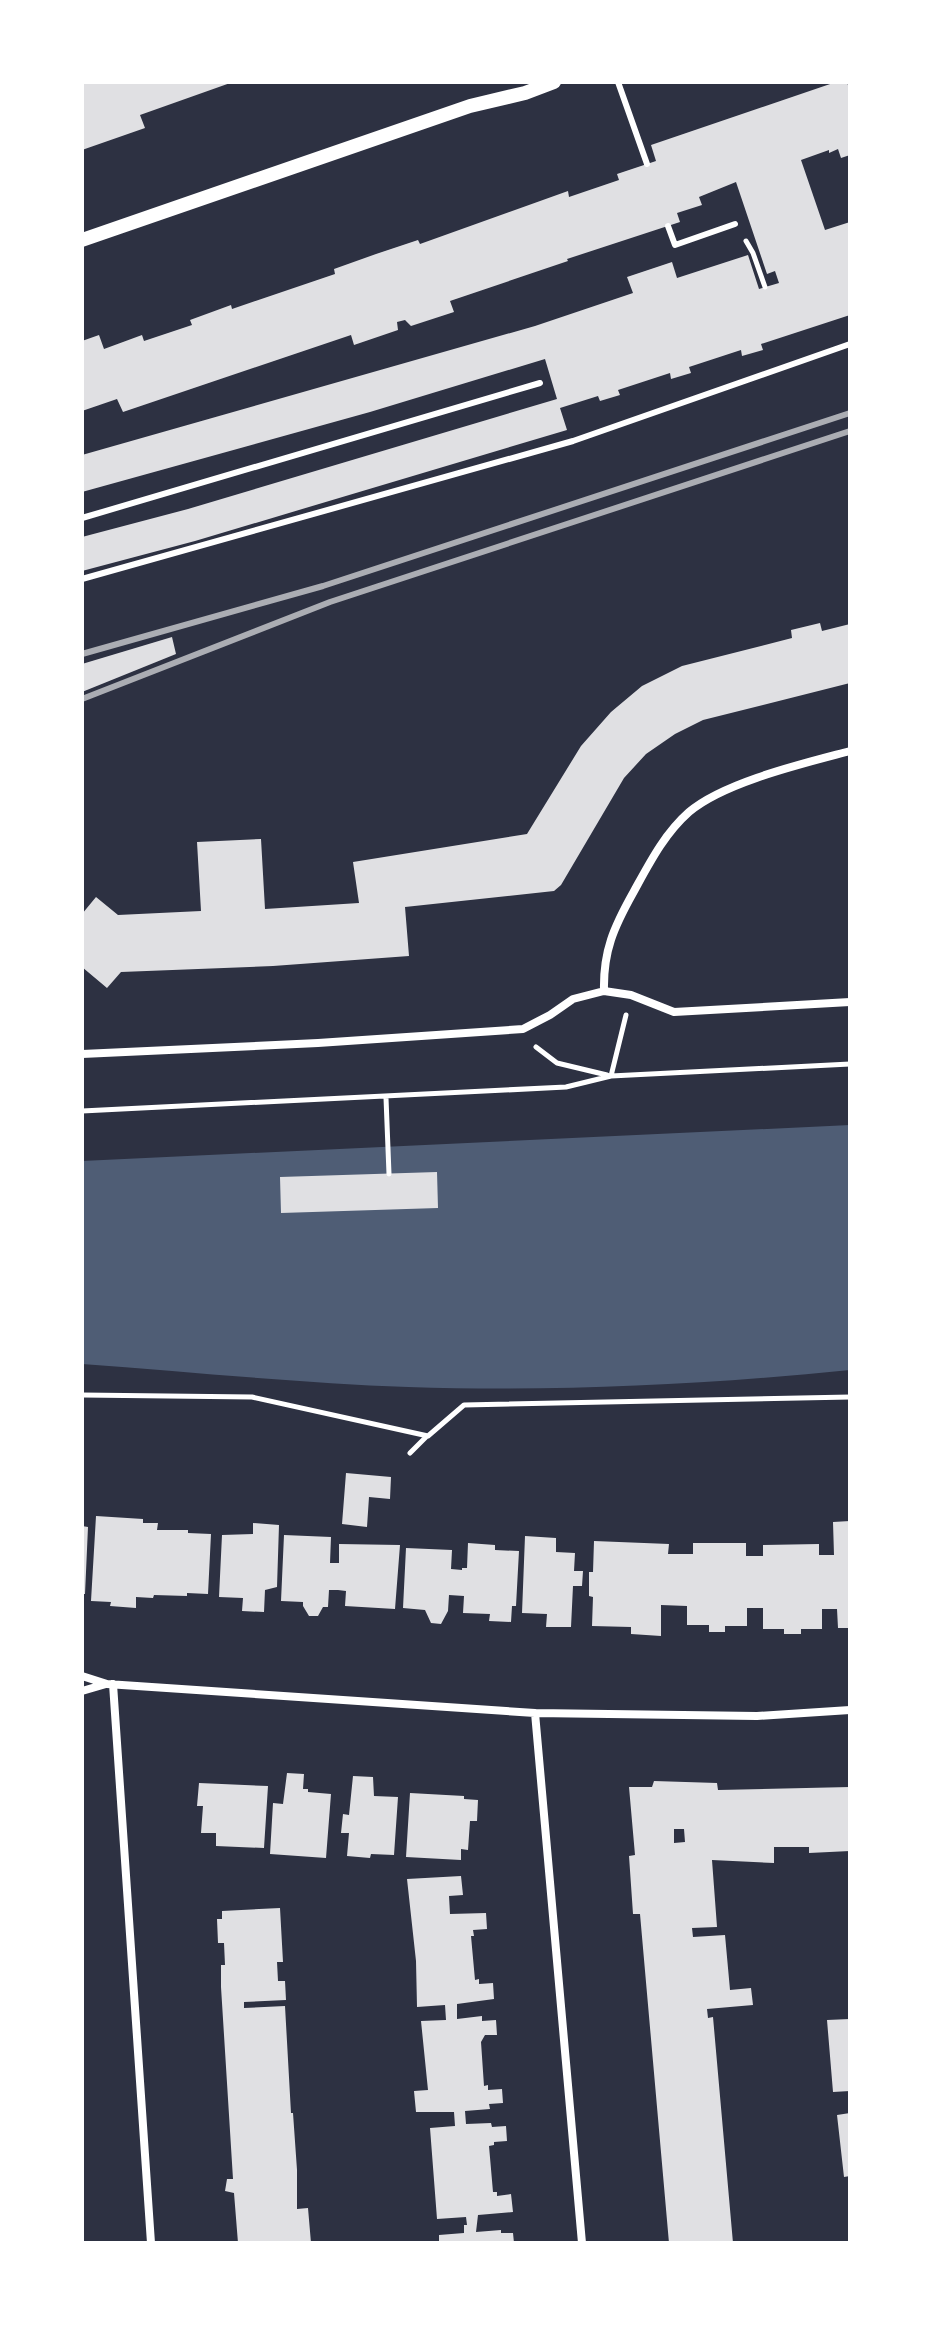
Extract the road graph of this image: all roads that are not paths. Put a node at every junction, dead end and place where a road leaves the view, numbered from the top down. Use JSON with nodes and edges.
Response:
{"nodes":[{"id":1,"x":554,"y":82,"type":"edge"},
{"id":2,"x":618,"y":82,"type":"edge"},
{"id":3,"x":647,"y":164,"type":"dead end"},
{"id":4,"x":735,"y":224,"type":"dead end"},
{"id":5,"x":668,"y":226,"type":"dead end"},
{"id":6,"x":82,"y":240,"type":"edge"},
{"id":7,"x":850,"y":344,"type":"edge"},
{"id":8,"x":540,"y":383,"type":"dead end"},
{"id":9,"x":82,"y":518,"type":"edge"},
{"id":10,"x":82,"y":579,"type":"edge"},
{"id":11,"x":850,"y":751,"type":"edge"},
{"id":12,"x":604,"y":991,"type":"junction"},
{"id":13,"x":850,"y":1002,"type":"edge"},
{"id":14,"x":82,"y":1054,"type":"edge"},
{"id":15,"x":82,"y":1676,"type":"edge"},
{"id":16,"x":110,"y":1684,"type":"junction"},
{"id":17,"x":82,"y":1691,"type":"edge"},
{"id":18,"x":850,"y":1710,"type":"edge"},
{"id":19,"x":535,"y":1713,"type":"junction"},
{"id":20,"x":151,"y":2243,"type":"edge"},
{"id":21,"x":582,"y":2243,"type":"edge"}],
"edges":[{"from":1,"to":6,"type":"street"},
{"from":2,"to":3,"type":"lane"},
{"from":4,"to":5,"type":"lane"},
{"from":7,"to":10,"type":"lane"},
{"from":8,"to":9,"type":"lane"},
{"from":11,"to":12,"type":"street"},
{"from":12,"to":13,"type":"street"},
{"from":12,"to":14,"type":"street"},
{"from":15,"to":16,"type":"street"},
{"from":16,"to":17,"type":"street"},
{"from":16,"to":19,"type":"street"},
{"from":16,"to":20,"type":"street"},
{"from":18,"to":19,"type":"street"},
{"from":19,"to":21,"type":"street"}]}
